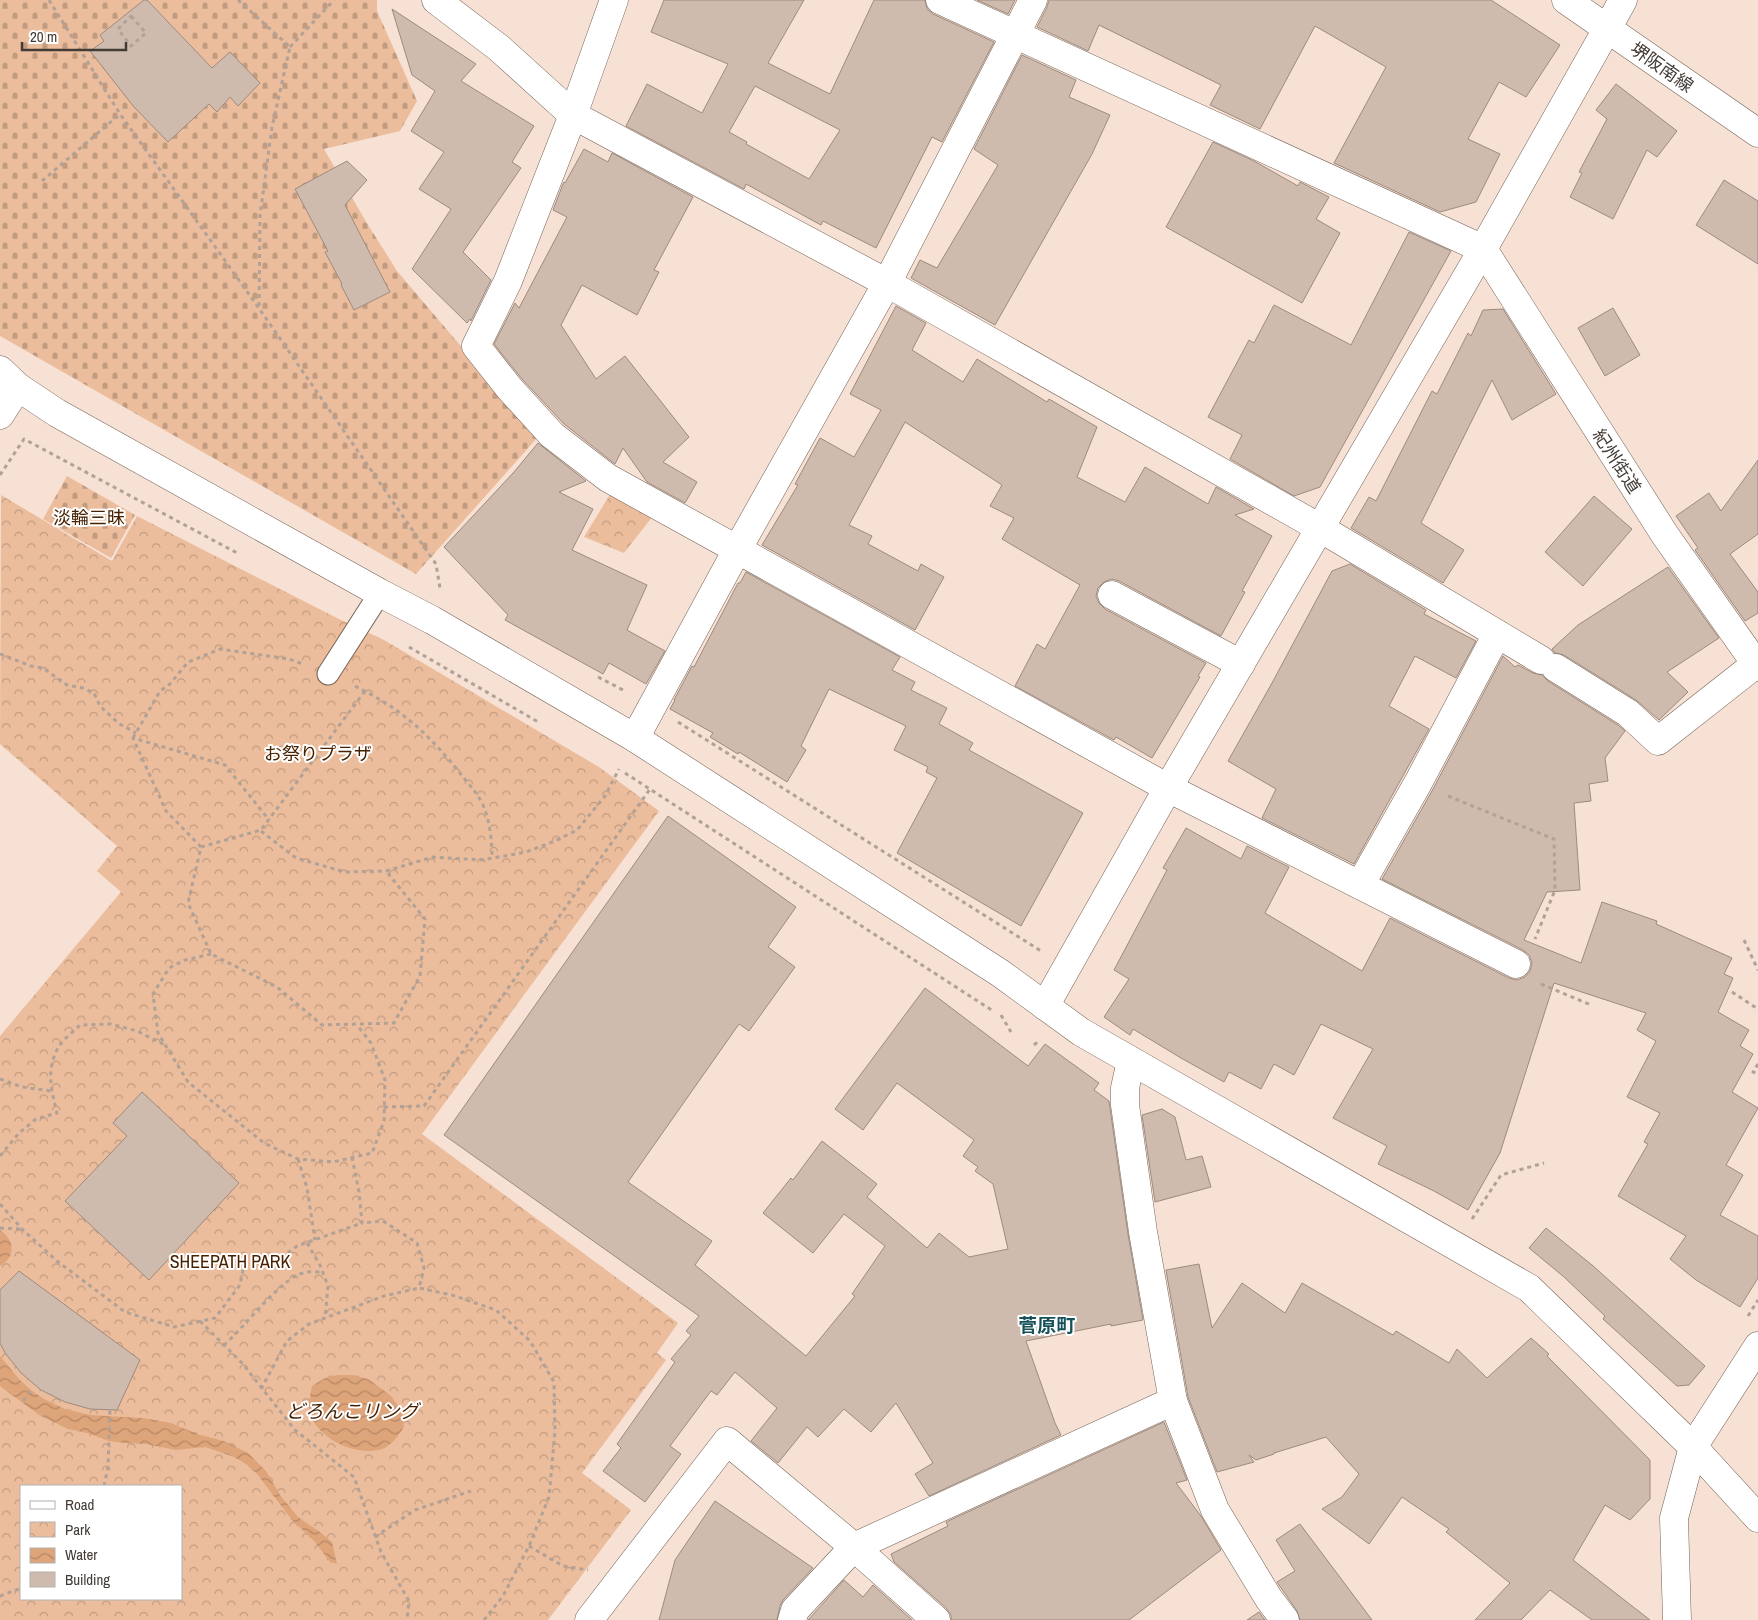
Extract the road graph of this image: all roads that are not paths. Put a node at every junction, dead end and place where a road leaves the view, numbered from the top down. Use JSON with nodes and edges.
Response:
{"nodes":[{"id":1,"x":436,"y":0,"type":"edge"},
{"id":2,"x":614,"y":0,"type":"edge"},
{"id":3,"x":940,"y":0,"type":"edge"},
{"id":4,"x":1033,"y":0,"type":"edge"},
{"id":5,"x":1566,"y":0,"type":"edge"},
{"id":6,"x":1624,"y":0,"type":"edge"},
{"id":7,"x":1607,"y":28,"type":"junction"},
{"id":8,"x":1014,"y":34,"type":"junction"},
{"id":9,"x":573,"y":115,"type":"junction"},
{"id":10,"x":1758,"y":133,"type":"edge"},
{"id":11,"x":1483,"y":249,"type":"junction"},
{"id":12,"x":887,"y":283,"type":"junction"},
{"id":13,"x":9,"y":378,"type":"edge"},
{"id":14,"x":0,"y":415,"type":"edge"},
{"id":15,"x":1320,"y":528,"type":"junction"},
{"id":16,"x":737,"y":550,"type":"junction"},
{"id":17,"x":380,"y":594,"type":"junction"},
{"id":18,"x":1112,"y":595,"type":"dead end"},
{"id":19,"x":1497,"y":634,"type":"junction"},
{"id":20,"x":1240,"y":664,"type":"junction"},
{"id":21,"x":1757,"y":666,"type":"edge"},
{"id":22,"x":328,"y":674,"type":"road end"},
{"id":23,"x":636,"y":738,"type":"junction"},
{"id":24,"x":1168,"y":788,"type":"junction"},
{"id":25,"x":1360,"y":885,"type":"junction"},
{"id":26,"x":1526,"y":973,"type":"road end"},
{"id":27,"x":1045,"y":1006,"type":"junction"},
{"id":28,"x":1130,"y":1061,"type":"junction"},
{"id":29,"x":1758,"y":1346,"type":"edge"},
{"id":30,"x":1173,"y":1401,"type":"junction"},
{"id":31,"x":1693,"y":1447,"type":"junction"},
{"id":32,"x":1758,"y":1518,"type":"edge"},
{"id":33,"x":854,"y":1548,"type":"junction"},
{"id":34,"x":589,"y":1620,"type":"edge"},
{"id":35,"x":792,"y":1620,"type":"edge"},
{"id":36,"x":936,"y":1620,"type":"edge"},
{"id":37,"x":1285,"y":1620,"type":"edge"},
{"id":38,"x":1677,"y":1620,"type":"edge"}],
"edges":[{"from":1,"to":9,"type":"street"},
{"from":2,"to":9,"type":"street"},
{"from":3,"to":8,"type":"street"},
{"from":4,"to":8,"type":"street"},
{"from":5,"to":7,"type":"street","name":"堺阪南線"},
{"from":6,"to":7,"type":"street"},
{"from":7,"to":10,"type":"street","name":"堺阪南線"},
{"from":7,"to":11,"type":"street"},
{"from":8,"to":11,"type":"street"},
{"from":8,"to":12,"type":"street"},
{"from":9,"to":12,"type":"street"},
{"from":9,"to":16,"type":"street"},
{"from":11,"to":15,"type":"street"},
{"from":11,"to":21,"type":"street","name":"紀州街道"},
{"from":12,"to":15,"type":"street"},
{"from":12,"to":16,"type":"street"},
{"from":13,"to":14,"type":"street"},
{"from":13,"to":17,"type":"street"},
{"from":15,"to":19,"type":"street"},
{"from":15,"to":20,"type":"street"},
{"from":16,"to":23,"type":"street"},
{"from":16,"to":24,"type":"street"},
{"from":17,"to":22,"type":"lane"},
{"from":17,"to":23,"type":"street"},
{"from":18,"to":20,"type":"street"},
{"from":19,"to":21,"type":"street"},
{"from":19,"to":25,"type":"street"},
{"from":20,"to":24,"type":"street"},
{"from":23,"to":27,"type":"street"},
{"from":24,"to":25,"type":"street"},
{"from":24,"to":27,"type":"street"},
{"from":25,"to":26,"type":"street"},
{"from":27,"to":28,"type":"street"},
{"from":28,"to":30,"type":"street"},
{"from":28,"to":31,"type":"street"},
{"from":29,"to":31,"type":"street"},
{"from":30,"to":33,"type":"street"},
{"from":30,"to":37,"type":"street"},
{"from":31,"to":32,"type":"street"},
{"from":31,"to":38,"type":"street"},
{"from":33,"to":34,"type":"street"},
{"from":33,"to":35,"type":"street"},
{"from":33,"to":36,"type":"street"}]}
